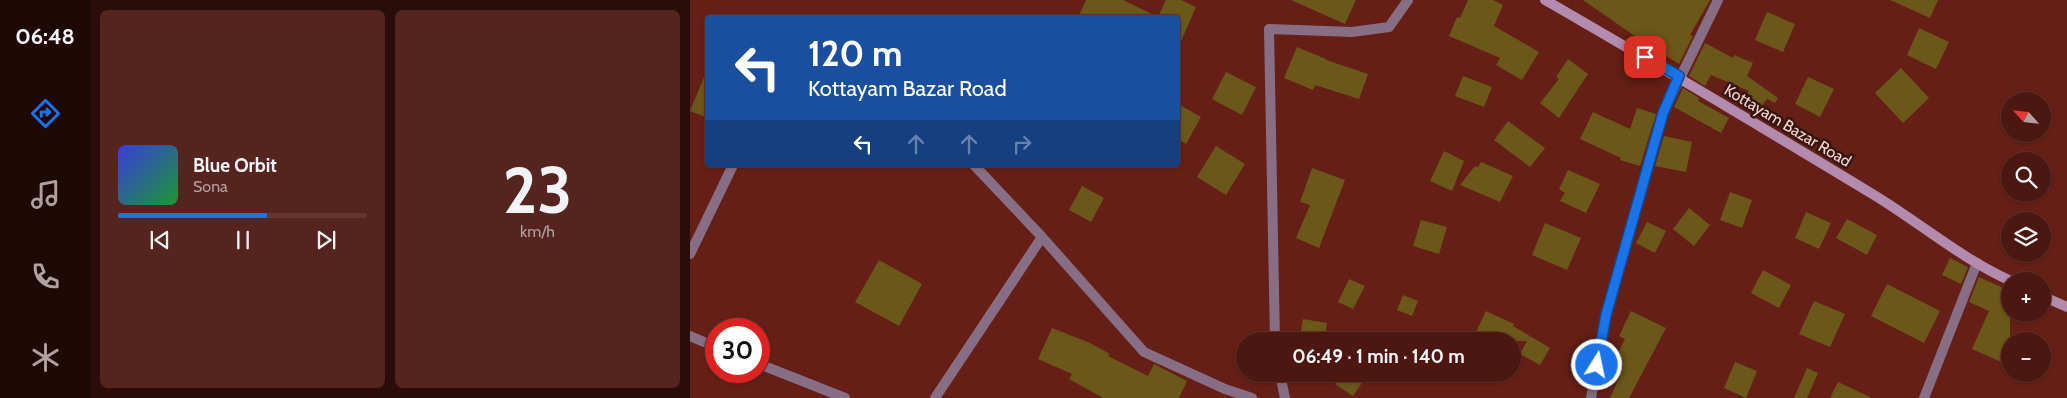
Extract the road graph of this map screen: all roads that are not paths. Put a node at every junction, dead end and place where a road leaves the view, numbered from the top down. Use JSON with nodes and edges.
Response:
{"nodes":[{"id":1,"x":1408,"y":0,"type":"edge"},
{"id":2,"x":1545,"y":0,"type":"edge"},
{"id":3,"x":1718,"y":0,"type":"edge"},
{"id":4,"x":1679,"y":76,"type":"junction"},
{"id":5,"x":732,"y":167,"type":"edge"},
{"id":6,"x":976,"y":167,"type":"edge"},
{"id":7,"x":1042,"y":237,"type":"junction"},
{"id":8,"x":690,"y":254,"type":"edge"},
{"id":9,"x":1977,"y":263,"type":"junction"},
{"id":10,"x":2001,"y":276,"type":"edge"},
{"id":11,"x":2051,"y":300,"type":"edge"},
{"id":12,"x":2067,"y":307,"type":"edge"},
{"id":13,"x":1275,"y":332,"type":"edge"},
{"id":14,"x":690,"y":336,"type":"edge"},
{"id":15,"x":705,"y":342,"type":"edge"},
{"id":16,"x":770,"y":368,"type":"edge"},
{"id":17,"x":1282,"y":382,"type":"edge"},
{"id":18,"x":845,"y":398,"type":"edge"},
{"id":19,"x":935,"y":398,"type":"edge"},
{"id":20,"x":1252,"y":398,"type":"edge"},
{"id":21,"x":1285,"y":398,"type":"edge"},
{"id":22,"x":1591,"y":398,"type":"edge"},
{"id":23,"x":1924,"y":398,"type":"edge"}],
"edges":[{"from":1,"to":13,"type":"street"},
{"from":2,"to":4,"type":"main road","name":"Kottayam Bazar Road"},
{"from":3,"to":4,"type":"street"},
{"from":4,"to":9,"type":"main road","name":"Kottayam Bazar Road"},
{"from":4,"to":22,"type":"street"},
{"from":5,"to":8,"type":"street"},
{"from":6,"to":7,"type":"street"},
{"from":7,"to":19,"type":"street"},
{"from":7,"to":20,"type":"street"},
{"from":9,"to":10,"type":"main road","name":"Kottayam Bazar Road"},
{"from":9,"to":23,"type":"street"},
{"from":11,"to":12,"type":"main road"},
{"from":14,"to":15,"type":"street"},
{"from":16,"to":18,"type":"street"},
{"from":17,"to":21,"type":"street"}]}
